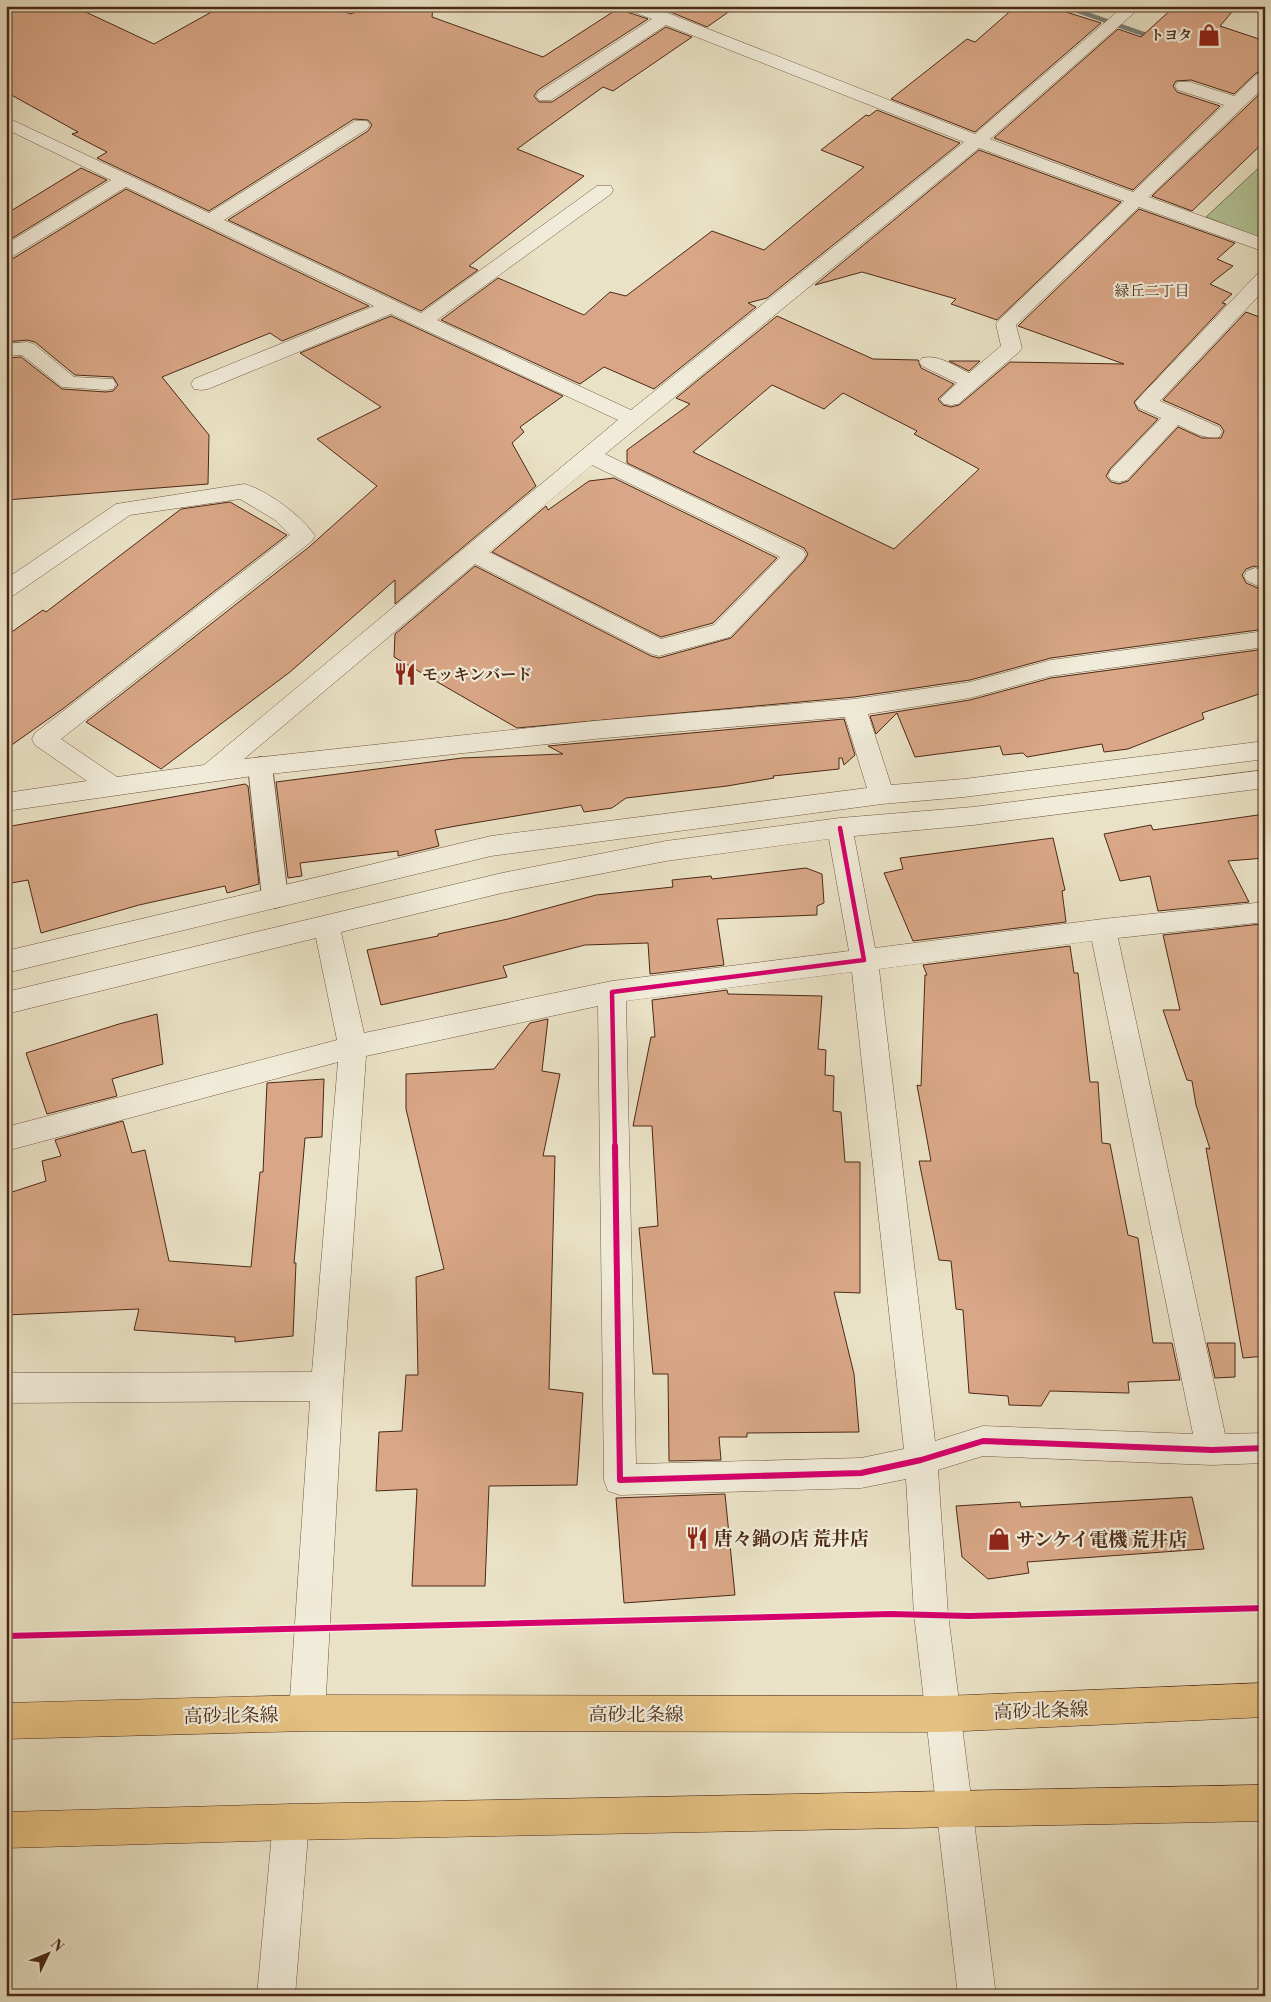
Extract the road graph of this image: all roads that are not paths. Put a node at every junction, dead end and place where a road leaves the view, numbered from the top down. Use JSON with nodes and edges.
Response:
{"nodes":[{"id":1,"x":634,"y":6,"type":"edge"},
{"id":2,"x":1134,"y":6,"type":"edge"},
{"id":3,"x":665,"y":18,"type":"junction"},
{"id":4,"x":1263,"y":78,"type":"dead end"},
{"id":5,"x":1184,"y":86,"type":"dead end"},
{"id":6,"x":545,"y":96,"type":"dead end"},
{"id":7,"x":1236,"y":104,"type":"junction"},
{"id":8,"x":6,"y":122,"type":"edge"},
{"id":9,"x":361,"y":125,"type":"dead end"},
{"id":10,"x":977,"y":141,"type":"junction"},
{"id":11,"x":125,"y":180,"type":"junction"},
{"id":12,"x":604,"y":190,"type":"dead end"},
{"id":13,"x":1135,"y":199,"type":"junction"},
{"id":14,"x":210,"y":221,"type":"junction"},
{"id":15,"x":1265,"y":246,"type":"edge"},
{"id":16,"x":6,"y":252,"type":"edge"},
{"id":17,"x":1265,"y":277,"type":"edge"},
{"id":18,"x":390,"y":307,"type":"junction"},
{"id":19,"x":422,"y":321,"type":"junction"},
{"id":20,"x":6,"y":350,"type":"edge"},
{"id":21,"x":929,"y":362,"type":"dead end"},
{"id":22,"x":971,"y":382,"type":"junction"},
{"id":23,"x":106,"y":384,"type":"dead end"},
{"id":24,"x":201,"y":384,"type":"dead end"},
{"id":25,"x":951,"y":399,"type":"dead end"},
{"id":26,"x":1175,"y":416,"type":"junction"},
{"id":27,"x":632,"y":420,"type":"junction"},
{"id":28,"x":1211,"y":432,"type":"dead end"},
{"id":29,"x":590,"y":455,"type":"junction"},
{"id":30,"x":1119,"y":475,"type":"dead end"},
{"id":31,"x":473,"y":554,"type":"junction"},
{"id":32,"x":6,"y":590,"type":"edge"},
{"id":33,"x":1265,"y":639,"type":"edge"},
{"id":34,"x":854,"y":708,"type":"junction"},
{"id":35,"x":1265,"y":750,"type":"edge"},
{"id":36,"x":260,"y":766,"type":"junction"},
{"id":37,"x":212,"y":772,"type":"junction"},
{"id":38,"x":1265,"y":779,"type":"edge"},
{"id":39,"x":113,"y":787,"type":"junction"},
{"id":40,"x":882,"y":795,"type":"junction"},
{"id":41,"x":6,"y":802,"type":"edge"},
{"id":42,"x":840,"y":828,"type":"junction"},
{"id":43,"x":275,"y":898,"type":"junction"},
{"id":44,"x":1265,"y":912,"type":"edge"},
{"id":45,"x":326,"y":926,"type":"junction"},
{"id":46,"x":1103,"y":930,"type":"junction"},
{"id":47,"x":864,"y":960,"type":"junction"},
{"id":48,"x":6,"y":962,"type":"edge"},
{"id":49,"x":612,"y":992,"type":"junction"},
{"id":50,"x":6,"y":1003,"type":"edge"},
{"id":51,"x":353,"y":1048,"type":"junction"},
{"id":52,"x":6,"y":1139,"type":"edge"},
{"id":53,"x":327,"y":1386,"type":"junction"},
{"id":54,"x":6,"y":1388,"type":"edge"},
{"id":55,"x":1265,"y":1448,"type":"edge"},
{"id":56,"x":1212,"y":1450,"type":"junction"},
{"id":57,"x":921,"y":1460,"type":"junction"},
{"id":58,"x":1265,"y":1700,"type":"edge"},
{"id":59,"x":307,"y":1713,"type":"junction"},
{"id":60,"x":943,"y":1714,"type":"junction"},
{"id":61,"x":6,"y":1721,"type":"edge"},
{"id":62,"x":1265,"y":1803,"type":"edge"},
{"id":63,"x":955,"y":1809,"type":"junction"},
{"id":64,"x":290,"y":1822,"type":"junction"},
{"id":65,"x":6,"y":1830,"type":"edge"},
{"id":66,"x":276,"y":1996,"type":"edge"},
{"id":67,"x":977,"y":1996,"type":"edge"}],
"edges":[{"from":1,"to":3,"type":"street"},
{"from":2,"to":10,"type":"street"},
{"from":3,"to":6,"type":"street"},
{"from":3,"to":10,"type":"street"},
{"from":4,"to":7,"type":"street"},
{"from":5,"to":7,"type":"street"},
{"from":7,"to":13,"type":"street"},
{"from":8,"to":11,"type":"street"},
{"from":9,"to":14,"type":"street"},
{"from":10,"to":13,"type":"street"},
{"from":10,"to":27,"type":"street"},
{"from":11,"to":14,"type":"street"},
{"from":11,"to":16,"type":"street"},
{"from":12,"to":19,"type":"street"},
{"from":13,"to":15,"type":"street"},
{"from":13,"to":22,"type":"street"},
{"from":14,"to":18,"type":"street"},
{"from":17,"to":26,"type":"street"},
{"from":18,"to":19,"type":"street"},
{"from":18,"to":24,"type":"street"},
{"from":19,"to":27,"type":"street"},
{"from":20,"to":23,"type":"street"},
{"from":21,"to":22,"type":"street"},
{"from":22,"to":25,"type":"street"},
{"from":26,"to":28,"type":"street"},
{"from":26,"to":30,"type":"street"},
{"from":27,"to":29,"type":"street"},
{"from":29,"to":31,"type":"street"},
{"from":29,"to":31,"type":"street"},
{"from":31,"to":37,"type":"street"},
{"from":32,"to":39,"type":"street"},
{"from":33,"to":34,"type":"street"},
{"from":34,"to":36,"type":"street"},
{"from":34,"to":40,"type":"street"},
{"from":35,"to":40,"type":"street"},
{"from":36,"to":37,"type":"street"},
{"from":36,"to":43,"type":"lane"},
{"from":37,"to":39,"type":"street"},
{"from":38,"to":42,"type":"street"},
{"from":39,"to":41,"type":"street"},
{"from":40,"to":43,"type":"street"},
{"from":42,"to":45,"type":"street"},
{"from":42,"to":47,"type":"street"},
{"from":43,"to":48,"type":"street"},
{"from":44,"to":46,"type":"street"},
{"from":45,"to":50,"type":"street"},
{"from":45,"to":51,"type":"street"},
{"from":46,"to":47,"type":"street"},
{"from":46,"to":56,"type":"street"},
{"from":47,"to":49,"type":"street"},
{"from":47,"to":57,"type":"street"},
{"from":49,"to":51,"type":"street"},
{"from":49,"to":57,"type":"street"},
{"from":51,"to":52,"type":"street"},
{"from":51,"to":53,"type":"street"},
{"from":53,"to":54,"type":"street"},
{"from":53,"to":59,"type":"street"},
{"from":55,"to":56,"type":"street"},
{"from":56,"to":57,"type":"street"},
{"from":57,"to":60,"type":"street"},
{"from":58,"to":60,"type":"main road","name":"高砂北条線"},
{"from":59,"to":60,"type":"main road","name":"高砂北条線"},
{"from":59,"to":61,"type":"main road","name":"高砂北条線"},
{"from":60,"to":63,"type":"street"},
{"from":62,"to":63,"type":"main road"},
{"from":63,"to":64,"type":"main road"},
{"from":63,"to":67,"type":"street"},
{"from":64,"to":65,"type":"main road"},
{"from":64,"to":66,"type":"street"}]}
